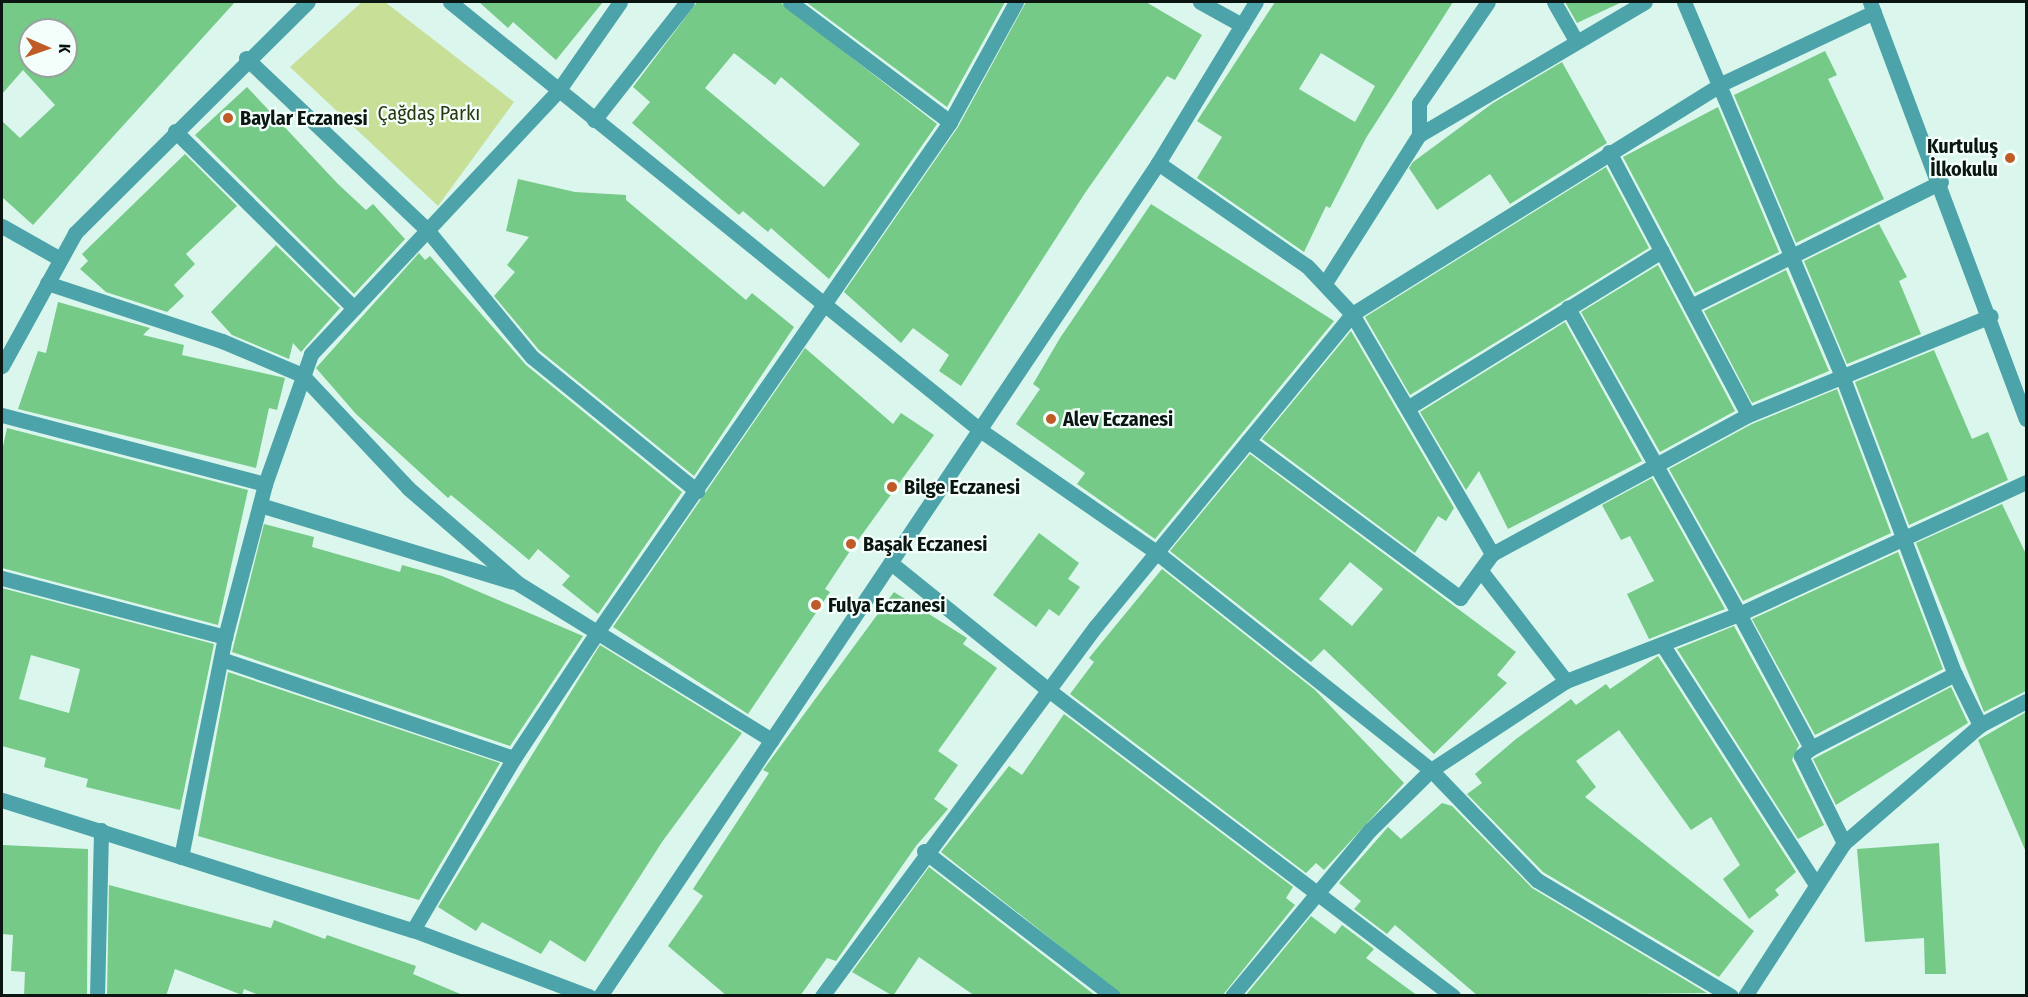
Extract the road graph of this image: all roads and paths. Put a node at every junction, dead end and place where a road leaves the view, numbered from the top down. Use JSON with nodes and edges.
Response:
{"nodes":[{"id":1,"x":308,"y":2,"type":"edge"},
{"id":2,"x":620,"y":2,"type":"edge"},
{"id":3,"x":687,"y":2,"type":"edge"},
{"id":4,"x":790,"y":2,"type":"edge"},
{"id":5,"x":1016,"y":2,"type":"edge"},
{"id":6,"x":1200,"y":2,"type":"edge"},
{"id":7,"x":1256,"y":2,"type":"edge"},
{"id":8,"x":1488,"y":2,"type":"edge"},
{"id":9,"x":1554,"y":2,"type":"edge"},
{"id":10,"x":1645,"y":2,"type":"edge"},
{"id":11,"x":1684,"y":2,"type":"edge"},
{"id":12,"x":457,"y":3,"type":"edge"},
{"id":13,"x":1872,"y":7,"type":"edge"},
{"id":14,"x":1242,"y":25,"type":"junction"},
{"id":15,"x":1575,"y":39,"type":"junction"},
{"id":16,"x":246,"y":58,"type":"junction"},
{"id":17,"x":1721,"y":84,"type":"junction"},
{"id":18,"x":558,"y":91,"type":"junction"},
{"id":19,"x":594,"y":120,"type":"junction"},
{"id":20,"x":950,"y":122,"type":"junction"},
{"id":21,"x":175,"y":131,"type":"junction"},
{"id":22,"x":1419,"y":135,"type":"junction"},
{"id":23,"x":1609,"y":152,"type":"junction"},
{"id":24,"x":1158,"y":163,"type":"junction"},
{"id":25,"x":1941,"y":182,"type":"junction"},
{"id":26,"x":2,"y":226,"type":"edge"},
{"id":27,"x":428,"y":231,"type":"junction"},
{"id":28,"x":1662,"y":251,"type":"junction"},
{"id":29,"x":1789,"y":255,"type":"junction"},
{"id":30,"x":60,"y":259,"type":"junction"},
{"id":31,"x":1324,"y":283,"type":"junction"},
{"id":32,"x":47,"y":284,"type":"junction"},
{"id":33,"x":822,"y":302,"type":"junction"},
{"id":34,"x":1691,"y":306,"type":"junction"},
{"id":35,"x":354,"y":308,"type":"junction"},
{"id":36,"x":1568,"y":308,"type":"junction"},
{"id":37,"x":1352,"y":314,"type":"junction"},
{"id":38,"x":1991,"y":316,"type":"junction"},
{"id":39,"x":2,"y":366,"type":"edge"},
{"id":40,"x":302,"y":375,"type":"junction"},
{"id":41,"x":1844,"y":381,"type":"junction"},
{"id":42,"x":1409,"y":407,"type":"junction"},
{"id":43,"x":2,"y":415,"type":"edge"},
{"id":44,"x":1748,"y":415,"type":"junction"},
{"id":45,"x":2026,"y":419,"type":"edge"},
{"id":46,"x":980,"y":430,"type":"junction"},
{"id":47,"x":1248,"y":441,"type":"junction"},
{"id":48,"x":1659,"y":465,"type":"junction"},
{"id":49,"x":2026,"y":482,"type":"edge"},
{"id":50,"x":266,"y":483,"type":"junction"},
{"id":51,"x":697,"y":491,"type":"junction"},
{"id":52,"x":260,"y":505,"type":"junction"},
{"id":53,"x":1908,"y":540,"type":"junction"},
{"id":54,"x":1156,"y":552,"type":"junction"},
{"id":55,"x":1492,"y":554,"type":"junction"},
{"id":56,"x":891,"y":563,"type":"junction"},
{"id":57,"x":1481,"y":571,"type":"junction"},
{"id":58,"x":2,"y":578,"type":"edge"},
{"id":59,"x":519,"y":584,"type":"junction"},
{"id":60,"x":1739,"y":614,"type":"junction"},
{"id":61,"x":598,"y":631,"type":"junction"},
{"id":62,"x":225,"y":637,"type":"junction"},
{"id":63,"x":1662,"y":644,"type":"junction"},
{"id":64,"x":224,"y":660,"type":"junction"},
{"id":65,"x":1955,"y":674,"type":"junction"},
{"id":66,"x":1566,"y":681,"type":"junction"},
{"id":67,"x":1051,"y":692,"type":"junction"},
{"id":68,"x":2026,"y":701,"type":"edge"},
{"id":69,"x":1980,"y":725,"type":"junction"},
{"id":70,"x":772,"y":740,"type":"junction"},
{"id":71,"x":1811,"y":748,"type":"junction"},
{"id":72,"x":514,"y":758,"type":"junction"},
{"id":73,"x":1431,"y":770,"type":"junction"},
{"id":74,"x":2,"y":800,"type":"edge"},
{"id":75,"x":101,"y":830,"type":"junction"},
{"id":76,"x":1844,"y":843,"type":"junction"},
{"id":77,"x":924,"y":851,"type":"junction"},
{"id":78,"x":181,"y":857,"type":"junction"},
{"id":79,"x":1814,"y":882,"type":"junction"},
{"id":80,"x":1316,"y":892,"type":"junction"},
{"id":81,"x":413,"y":930,"type":"junction"},
{"id":82,"x":96,"y":996,"type":"edge"},
{"id":83,"x":588,"y":996,"type":"edge"},
{"id":84,"x":600,"y":996,"type":"edge"},
{"id":85,"x":822,"y":996,"type":"edge"},
{"id":86,"x":1113,"y":996,"type":"edge"},
{"id":87,"x":1232,"y":996,"type":"edge"},
{"id":88,"x":1453,"y":996,"type":"edge"},
{"id":89,"x":1731,"y":996,"type":"edge"},
{"id":90,"x":1745,"y":996,"type":"edge"}],
"edges":[{"from":1,"to":16,"type":"street"},
{"from":2,"to":18,"type":"street"},
{"from":3,"to":19,"type":"street"},
{"from":4,"to":20,"type":"street"},
{"from":5,"to":20,"type":"street"},
{"from":6,"to":14,"type":"street"},
{"from":7,"to":14,"type":"street"},
{"from":8,"to":22,"type":"street"},
{"from":9,"to":15,"type":"street"},
{"from":10,"to":15,"type":"street"},
{"from":11,"to":17,"type":"street"},
{"from":12,"to":18,"type":"street"},
{"from":13,"to":17,"type":"street"},
{"from":13,"to":25,"type":"street"},
{"from":14,"to":24,"type":"street"},
{"from":15,"to":22,"type":"street"},
{"from":16,"to":21,"type":"street"},
{"from":16,"to":27,"type":"street"},
{"from":17,"to":23,"type":"street"},
{"from":17,"to":29,"type":"street"},
{"from":18,"to":19,"type":"street"},
{"from":18,"to":27,"type":"street"},
{"from":19,"to":33,"type":"street"},
{"from":20,"to":33,"type":"street"},
{"from":21,"to":30,"type":"street"},
{"from":21,"to":35,"type":"street"},
{"from":22,"to":31,"type":"street"},
{"from":23,"to":28,"type":"street"},
{"from":23,"to":37,"type":"street"},
{"from":24,"to":31,"type":"street"},
{"from":24,"to":46,"type":"street"},
{"from":25,"to":29,"type":"street"},
{"from":25,"to":38,"type":"street"},
{"from":26,"to":30,"type":"street"},
{"from":27,"to":35,"type":"street"},
{"from":27,"to":51,"type":"street"},
{"from":28,"to":34,"type":"street"},
{"from":28,"to":36,"type":"street"},
{"from":29,"to":34,"type":"street"},
{"from":29,"to":41,"type":"street"},
{"from":30,"to":32,"type":"street"},
{"from":31,"to":37,"type":"street"},
{"from":32,"to":39,"type":"street"},
{"from":32,"to":40,"type":"street"},
{"from":33,"to":46,"type":"street"},
{"from":33,"to":51,"type":"street"},
{"from":34,"to":44,"type":"street"},
{"from":35,"to":40,"type":"street"},
{"from":36,"to":42,"type":"street"},
{"from":36,"to":48,"type":"street"},
{"from":37,"to":42,"type":"street"},
{"from":37,"to":47,"type":"street"},
{"from":38,"to":41,"type":"street"},
{"from":38,"to":45,"type":"street"},
{"from":40,"to":50,"type":"street"},
{"from":40,"to":59,"type":"street"},
{"from":41,"to":44,"type":"street"},
{"from":41,"to":53,"type":"street"},
{"from":42,"to":55,"type":"street"},
{"from":43,"to":50,"type":"street"},
{"from":44,"to":48,"type":"street"},
{"from":46,"to":54,"type":"street"},
{"from":46,"to":56,"type":"street"},
{"from":47,"to":54,"type":"street"},
{"from":47,"to":57,"type":"street"},
{"from":48,"to":55,"type":"street"},
{"from":48,"to":60,"type":"street"},
{"from":49,"to":53,"type":"street"},
{"from":50,"to":52,"type":"street"},
{"from":51,"to":61,"type":"street"},
{"from":52,"to":59,"type":"street"},
{"from":52,"to":62,"type":"street"},
{"from":53,"to":60,"type":"street"},
{"from":53,"to":65,"type":"street"},
{"from":54,"to":67,"type":"street"},
{"from":54,"to":73,"type":"street"},
{"from":55,"to":57,"type":"street"},
{"from":56,"to":67,"type":"street"},
{"from":56,"to":70,"type":"street"},
{"from":57,"to":66,"type":"street"},
{"from":58,"to":62,"type":"street"},
{"from":59,"to":61,"type":"street"},
{"from":60,"to":63,"type":"street"},
{"from":60,"to":71,"type":"street"},
{"from":61,"to":70,"type":"street"},
{"from":61,"to":72,"type":"street"},
{"from":62,"to":64,"type":"street"},
{"from":63,"to":66,"type":"street"},
{"from":63,"to":79,"type":"street"},
{"from":64,"to":72,"type":"street"},
{"from":64,"to":78,"type":"street"},
{"from":65,"to":69,"type":"street"},
{"from":65,"to":71,"type":"street"},
{"from":66,"to":73,"type":"street"},
{"from":67,"to":77,"type":"street"},
{"from":67,"to":80,"type":"street"},
{"from":68,"to":69,"type":"street"},
{"from":69,"to":76,"type":"street"},
{"from":70,"to":84,"type":"street"},
{"from":71,"to":76,"type":"street"},
{"from":72,"to":81,"type":"street"},
{"from":73,"to":80,"type":"street"},
{"from":73,"to":89,"type":"street"},
{"from":74,"to":75,"type":"street"},
{"from":75,"to":78,"type":"street"},
{"from":75,"to":82,"type":"street"},
{"from":76,"to":79,"type":"street"},
{"from":77,"to":85,"type":"street"},
{"from":77,"to":86,"type":"street"},
{"from":78,"to":81,"type":"street"},
{"from":79,"to":90,"type":"street"},
{"from":80,"to":87,"type":"street"},
{"from":80,"to":88,"type":"street"},
{"from":81,"to":83,"type":"street"}]}
